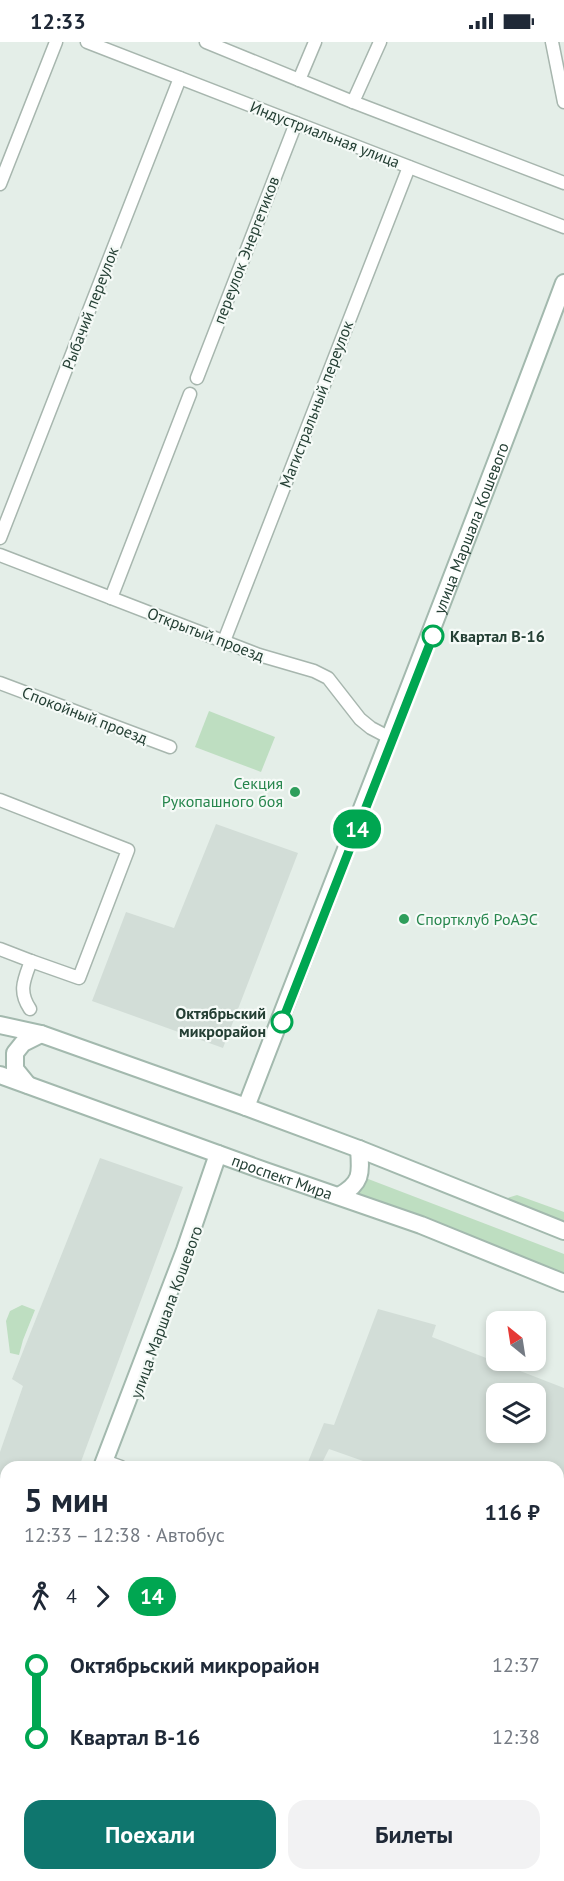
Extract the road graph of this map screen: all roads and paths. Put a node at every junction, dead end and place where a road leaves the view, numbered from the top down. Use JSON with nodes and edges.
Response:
{"nodes":[{"id":1,"x":56,"y":42,"type":"edge"},
{"id":2,"x":87,"y":42,"type":"edge"},
{"id":3,"x":206,"y":42,"type":"edge"},
{"id":4,"x":315,"y":42,"type":"edge"},
{"id":5,"x":380,"y":42,"type":"edge"},
{"id":6,"x":552,"y":42,"type":"edge"},
{"id":7,"x":221,"y":45,"type":"edge"},
{"id":8,"x":180,"y":78,"type":"junction"},
{"id":9,"x":300,"y":80,"type":"junction"},
{"id":10,"x":353,"y":102,"type":"junction"},
{"id":11,"x":564,"y":102,"type":"edge"},
{"id":12,"x":296,"y":123,"type":"junction"},
{"id":13,"x":409,"y":167,"type":"junction"},
{"id":14,"x":564,"y":183,"type":"edge"},
{"id":15,"x":0,"y":184,"type":"edge"},
{"id":16,"x":564,"y":227,"type":"edge"},
{"id":17,"x":564,"y":283,"type":"edge"},
{"id":18,"x":564,"y":295,"type":"edge"},
{"id":19,"x":197,"y":378,"type":"dead end"},
{"id":20,"x":190,"y":394,"type":"dead end"},
{"id":21,"x":0,"y":538,"type":"edge"},
{"id":22,"x":0,"y":555,"type":"edge"},
{"id":23,"x":111,"y":598,"type":"junction"},
{"id":24,"x":224,"y":641,"type":"junction"},
{"id":25,"x":0,"y":683,"type":"edge"},
{"id":26,"x":390,"y":739,"type":"junction"},
{"id":27,"x":170,"y":747,"type":"dead end"},
{"id":28,"x":0,"y":800,"type":"edge"},
{"id":29,"x":0,"y":950,"type":"edge"},
{"id":30,"x":31,"y":961,"type":"junction"},
{"id":31,"x":30,"y":1009,"type":"dead end"},
{"id":32,"x":0,"y":1025,"type":"edge"},
{"id":33,"x":41,"y":1034,"type":"junction"},
{"id":34,"x":0,"y":1075,"type":"edge"},
{"id":35,"x":28,"y":1085,"type":"junction"},
{"id":36,"x":248,"y":1108,"type":"junction"},
{"id":37,"x":359,"y":1149,"type":"junction"},
{"id":38,"x":220,"y":1155,"type":"junction"},
{"id":39,"x":339,"y":1196,"type":"junction"},
{"id":40,"x":564,"y":1231,"type":"edge"},
{"id":41,"x":564,"y":1283,"type":"edge"},
{"id":42,"x":112,"y":1461,"type":"edge"}],
"edges":[{"from":1,"to":15,"type":"street"},
{"from":2,"to":8,"type":"street","name":"Индустриальная улица"},
{"from":3,"to":7,"type":"street"},
{"from":4,"to":9,"type":"street"},
{"from":5,"to":10,"type":"street"},
{"from":6,"to":11,"type":"street"},
{"from":7,"to":9,"type":"street"},
{"from":8,"to":12,"type":"street","name":"Индустриальная улица"},
{"from":8,"to":21,"type":"street","name":"Рыбачий переулок"},
{"from":9,"to":10,"type":"street"},
{"from":10,"to":14,"type":"street"},
{"from":12,"to":13,"type":"street","name":"Индустриальная улица"},
{"from":12,"to":19,"type":"street","name":"переулок Энергетиков"},
{"from":13,"to":16,"type":"street","name":"Индустриальная улица"},
{"from":13,"to":24,"type":"street","name":"Магистральный переулок"},
{"from":17,"to":26,"type":"street","name":"улица Маршала Кошевого"},
{"from":18,"to":26,"type":"street","name":"улица Маршала Кошевого"},
{"from":20,"to":23,"type":"street"},
{"from":22,"to":23,"type":"street","name":"Открытый проезд"},
{"from":23,"to":24,"type":"street","name":"Открытый проезд"},
{"from":24,"to":26,"type":"street","name":"Открытый проезд"},
{"from":25,"to":27,"type":"street","name":"Спокойный проезд"},
{"from":26,"to":36,"type":"street","name":"улица Маршала Кошевого"},
{"from":28,"to":30,"type":"street"},
{"from":29,"to":30,"type":"street"},
{"from":30,"to":31,"type":"street"},
{"from":32,"to":33,"type":"street"},
{"from":33,"to":35,"type":"street"},
{"from":33,"to":36,"type":"street"},
{"from":34,"to":35,"type":"street","name":"проспект Мира"},
{"from":35,"to":38,"type":"street","name":"проспект Мира"},
{"from":36,"to":37,"type":"street"},
{"from":37,"to":39,"type":"street"},
{"from":37,"to":40,"type":"street"},
{"from":38,"to":39,"type":"street","name":"проспект Мира"},
{"from":38,"to":42,"type":"street","name":"улица Маршала Кошевого"},
{"from":39,"to":41,"type":"street","name":"проспект Мира"}]}
